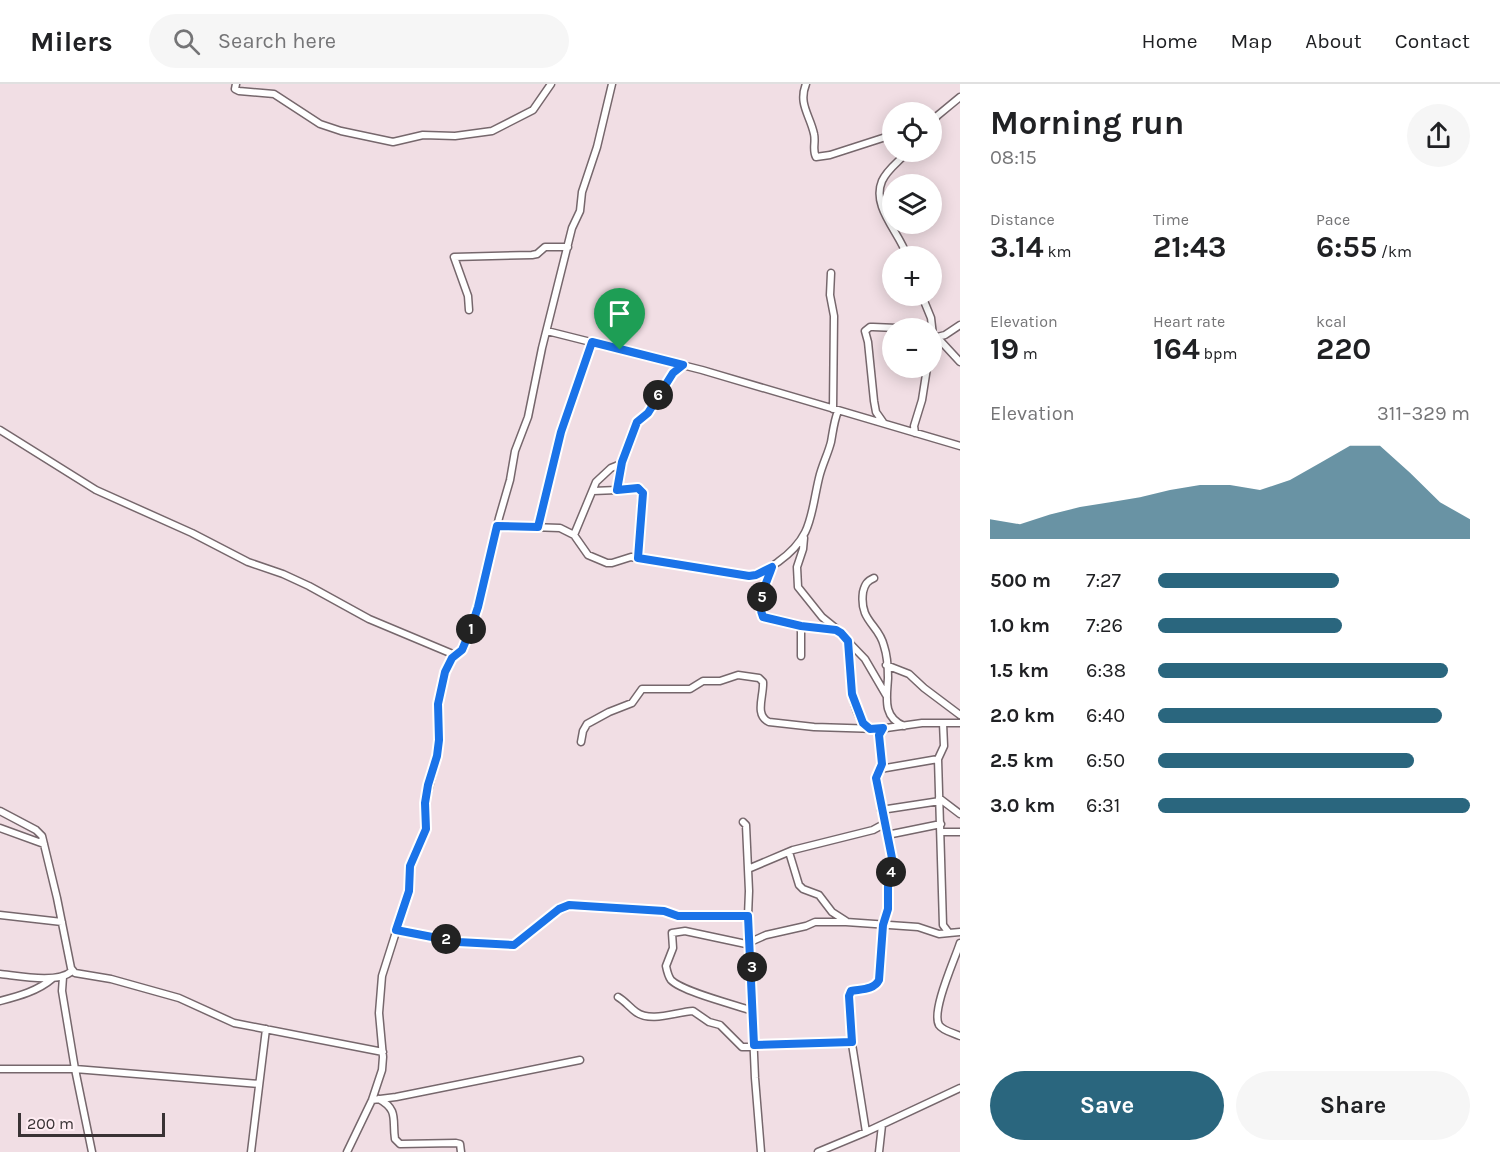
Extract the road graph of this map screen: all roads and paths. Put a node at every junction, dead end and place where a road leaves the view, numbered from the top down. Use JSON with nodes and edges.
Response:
{"nodes":[{"id":1,"x":236,"y":84,"type":"edge"},
{"id":2,"x":551,"y":84,"type":"edge"},
{"id":3,"x":612,"y":84,"type":"edge"},
{"id":4,"x":806,"y":84,"type":"edge"},
{"id":5,"x":960,"y":97,"type":"edge"},
{"id":6,"x":942,"y":112,"type":"edge"},
{"id":7,"x":882,"y":138,"type":"edge"},
{"id":8,"x":896,"y":162,"type":"edge"},
{"id":9,"x":903,"y":246,"type":"edge"},
{"id":10,"x":568,"y":247,"type":"junction"},
{"id":11,"x":831,"y":273,"type":"dead end"},
{"id":12,"x":469,"y":310,"type":"dead end"},
{"id":13,"x":960,"y":325,"type":"edge"},
{"id":14,"x":882,"y":327,"type":"edge"},
{"id":15,"x":547,"y":331,"type":"junction"},
{"id":16,"x":942,"y":334,"type":"edge"},
{"id":17,"x":592,"y":342,"type":"junction"},
{"id":18,"x":942,"y":342,"type":"edge"},
{"id":19,"x":960,"y":362,"type":"edge"},
{"id":20,"x":683,"y":365,"type":"junction"},
{"id":21,"x":925,"y":378,"type":"edge"},
{"id":22,"x":836,"y":410,"type":"junction"},
{"id":23,"x":884,"y":423,"type":"junction"},
{"id":24,"x":0,"y":430,"type":"edge"},
{"id":25,"x":915,"y":433,"type":"junction"},
{"id":26,"x":960,"y":446,"type":"edge"},
{"id":27,"x":622,"y":462,"type":"junction"},
{"id":28,"x":617,"y":490,"type":"junction"},
{"id":29,"x":593,"y":491,"type":"junction"},
{"id":30,"x":497,"y":526,"type":"junction"},
{"id":31,"x":538,"y":527,"type":"junction"},
{"id":32,"x":804,"y":535,"type":"junction"},
{"id":33,"x":574,"y":536,"type":"junction"},
{"id":34,"x":638,"y":558,"type":"junction"},
{"id":35,"x":772,"y":567,"type":"junction"},
{"id":36,"x":874,"y":578,"type":"dead end"},
{"id":37,"x":801,"y":626,"type":"junction"},
{"id":38,"x":838,"y":631,"type":"junction"},
{"id":39,"x":848,"y":641,"type":"junction"},
{"id":40,"x":454,"y":655,"type":"junction"},
{"id":41,"x":801,"y":656,"type":"dead end"},
{"id":42,"x":886,"y":664,"type":"junction"},
{"id":43,"x":886,"y":695,"type":"junction"},
{"id":44,"x":960,"y":715,"type":"edge"},
{"id":45,"x":943,"y":723,"type":"junction"},
{"id":46,"x":960,"y":723,"type":"edge"},
{"id":47,"x":904,"y":726,"type":"junction"},
{"id":48,"x":883,"y":728,"type":"junction"},
{"id":49,"x":870,"y":729,"type":"junction"},
{"id":50,"x":581,"y":742,"type":"dead end"},
{"id":51,"x":938,"y":759,"type":"junction"},
{"id":52,"x":880,"y":769,"type":"junction"},
{"id":53,"x":939,"y":799,"type":"junction"},
{"id":54,"x":881,"y":810,"type":"junction"},
{"id":55,"x":0,"y":811,"type":"edge"},
{"id":56,"x":960,"y":814,"type":"edge"},
{"id":57,"x":743,"y":822,"type":"dead end"},
{"id":58,"x":884,"y":824,"type":"junction"},
{"id":59,"x":940,"y":824,"type":"junction"},
{"id":60,"x":0,"y":828,"type":"edge"},
{"id":61,"x":941,"y":832,"type":"junction"},
{"id":62,"x":960,"y":832,"type":"edge"},
{"id":63,"x":886,"y":835,"type":"junction"},
{"id":64,"x":44,"y":844,"type":"junction"},
{"id":65,"x":789,"y":852,"type":"junction"},
{"id":66,"x":748,"y":868,"type":"junction"},
{"id":67,"x":0,"y":915,"type":"edge"},
{"id":68,"x":748,"y":916,"type":"junction"},
{"id":69,"x":62,"y":922,"type":"junction"},
{"id":70,"x":846,"y":922,"type":"junction"},
{"id":71,"x":883,"y":925,"type":"junction"},
{"id":72,"x":396,"y":930,"type":"junction"},
{"id":73,"x":960,"y":932,"type":"edge"},
{"id":74,"x":949,"y":933,"type":"junction"},
{"id":75,"x":750,"y":943,"type":"junction"},
{"id":76,"x":960,"y":943,"type":"edge"},
{"id":77,"x":72,"y":971,"type":"junction"},
{"id":78,"x":0,"y":974,"type":"edge"},
{"id":79,"x":63,"y":977,"type":"junction"},
{"id":80,"x":53,"y":978,"type":"junction"},
{"id":81,"x":618,"y":997,"type":"dead end"},
{"id":82,"x":0,"y":1001,"type":"edge"},
{"id":83,"x":753,"y":1011,"type":"junction"},
{"id":84,"x":266,"y":1029,"type":"junction"},
{"id":85,"x":960,"y":1036,"type":"edge"},
{"id":86,"x":852,"y":1042,"type":"junction"},
{"id":87,"x":754,"y":1046,"type":"junction"},
{"id":88,"x":383,"y":1052,"type":"junction"},
{"id":89,"x":580,"y":1060,"type":"dead end"},
{"id":90,"x":75,"y":1069,"type":"junction"},
{"id":91,"x":0,"y":1070,"type":"edge"},
{"id":92,"x":259,"y":1084,"type":"junction"},
{"id":93,"x":960,"y":1088,"type":"edge"},
{"id":94,"x":375,"y":1099,"type":"junction"},
{"id":95,"x":882,"y":1125,"type":"junction"},
{"id":96,"x":866,"y":1132,"type":"junction"},
{"id":97,"x":92,"y":1152,"type":"edge"},
{"id":98,"x":251,"y":1152,"type":"edge"},
{"id":99,"x":347,"y":1152,"type":"edge"},
{"id":100,"x":461,"y":1152,"type":"edge"},
{"id":101,"x":761,"y":1152,"type":"edge"},
{"id":102,"x":818,"y":1152,"type":"edge"},
{"id":103,"x":879,"y":1152,"type":"edge"}],
"edges":[{"from":1,"to":2,"type":"street"},
{"from":3,"to":10,"type":"street"},
{"from":4,"to":7,"type":"street"},
{"from":5,"to":6,"type":"street"},
{"from":8,"to":9,"type":"street"},
{"from":10,"to":12,"type":"street"},
{"from":10,"to":15,"type":"street"},
{"from":11,"to":22,"type":"street"},
{"from":13,"to":16,"type":"street"},
{"from":14,"to":23,"type":"street"},
{"from":15,"to":17,"type":"street"},
{"from":15,"to":30,"type":"street"},
{"from":17,"to":20,"type":"street"},
{"from":17,"to":31,"type":"street"},
{"from":18,"to":19,"type":"street"},
{"from":20,"to":22,"type":"street"},
{"from":20,"to":27,"type":"street"},
{"from":21,"to":25,"type":"street"},
{"from":22,"to":23,"type":"street"},
{"from":22,"to":32,"type":"street"},
{"from":23,"to":25,"type":"street"},
{"from":24,"to":40,"type":"street"},
{"from":25,"to":26,"type":"street"},
{"from":27,"to":28,"type":"street"},
{"from":27,"to":29,"type":"street"},
{"from":28,"to":29,"type":"street"},
{"from":28,"to":34,"type":"street"},
{"from":29,"to":33,"type":"street"},
{"from":30,"to":31,"type":"street"},
{"from":30,"to":40,"type":"street"},
{"from":31,"to":33,"type":"street"},
{"from":32,"to":35,"type":"street"},
{"from":32,"to":38,"type":"street"},
{"from":33,"to":34,"type":"street"},
{"from":34,"to":35,"type":"street"},
{"from":35,"to":37,"type":"street"},
{"from":36,"to":42,"type":"street"},
{"from":37,"to":38,"type":"street"},
{"from":37,"to":41,"type":"street"},
{"from":38,"to":39,"type":"street"},
{"from":39,"to":43,"type":"street"},
{"from":39,"to":49,"type":"street"},
{"from":40,"to":72,"type":"street"},
{"from":42,"to":43,"type":"street"},
{"from":42,"to":44,"type":"street"},
{"from":43,"to":47,"type":"street"},
{"from":45,"to":46,"type":"street"},
{"from":45,"to":47,"type":"street"},
{"from":45,"to":51,"type":"street"},
{"from":47,"to":48,"type":"street"},
{"from":48,"to":49,"type":"street"},
{"from":48,"to":52,"type":"street"},
{"from":49,"to":50,"type":"street"},
{"from":51,"to":52,"type":"street"},
{"from":51,"to":53,"type":"street"},
{"from":52,"to":54,"type":"street"},
{"from":53,"to":54,"type":"street"},
{"from":53,"to":56,"type":"street"},
{"from":53,"to":59,"type":"street"},
{"from":54,"to":58,"type":"street"},
{"from":55,"to":64,"type":"street"},
{"from":57,"to":66,"type":"street"},
{"from":58,"to":63,"type":"street"},
{"from":58,"to":65,"type":"street"},
{"from":59,"to":61,"type":"street"},
{"from":59,"to":63,"type":"street"},
{"from":60,"to":64,"type":"street"},
{"from":61,"to":62,"type":"street"},
{"from":61,"to":74,"type":"street"},
{"from":63,"to":71,"type":"street"},
{"from":64,"to":69,"type":"street"},
{"from":65,"to":66,"type":"street"},
{"from":65,"to":70,"type":"street"},
{"from":66,"to":68,"type":"street"},
{"from":67,"to":69,"type":"street"},
{"from":68,"to":72,"type":"street"},
{"from":68,"to":75,"type":"street"},
{"from":69,"to":77,"type":"street"},
{"from":70,"to":71,"type":"street"},
{"from":70,"to":75,"type":"street"},
{"from":71,"to":74,"type":"street"},
{"from":71,"to":86,"type":"street"},
{"from":72,"to":88,"type":"street"},
{"from":73,"to":74,"type":"street"},
{"from":75,"to":83,"type":"street"},
{"from":75,"to":83,"type":"street"},
{"from":76,"to":85,"type":"street"},
{"from":77,"to":79,"type":"street"},
{"from":77,"to":84,"type":"street"},
{"from":78,"to":80,"type":"street"},
{"from":79,"to":80,"type":"street"},
{"from":79,"to":90,"type":"street"},
{"from":80,"to":82,"type":"street"},
{"from":81,"to":87,"type":"street"},
{"from":83,"to":87,"type":"street"},
{"from":84,"to":88,"type":"street"},
{"from":84,"to":92,"type":"street"},
{"from":86,"to":87,"type":"street"},
{"from":86,"to":96,"type":"street"},
{"from":87,"to":101,"type":"street"},
{"from":88,"to":94,"type":"street"},
{"from":89,"to":94,"type":"street"},
{"from":90,"to":91,"type":"street"},
{"from":90,"to":92,"type":"street"},
{"from":90,"to":97,"type":"street"},
{"from":92,"to":98,"type":"street"},
{"from":93,"to":95,"type":"street"},
{"from":94,"to":99,"type":"street"},
{"from":94,"to":100,"type":"street"},
{"from":95,"to":96,"type":"street"},
{"from":95,"to":103,"type":"street"},
{"from":96,"to":102,"type":"street"}]}
